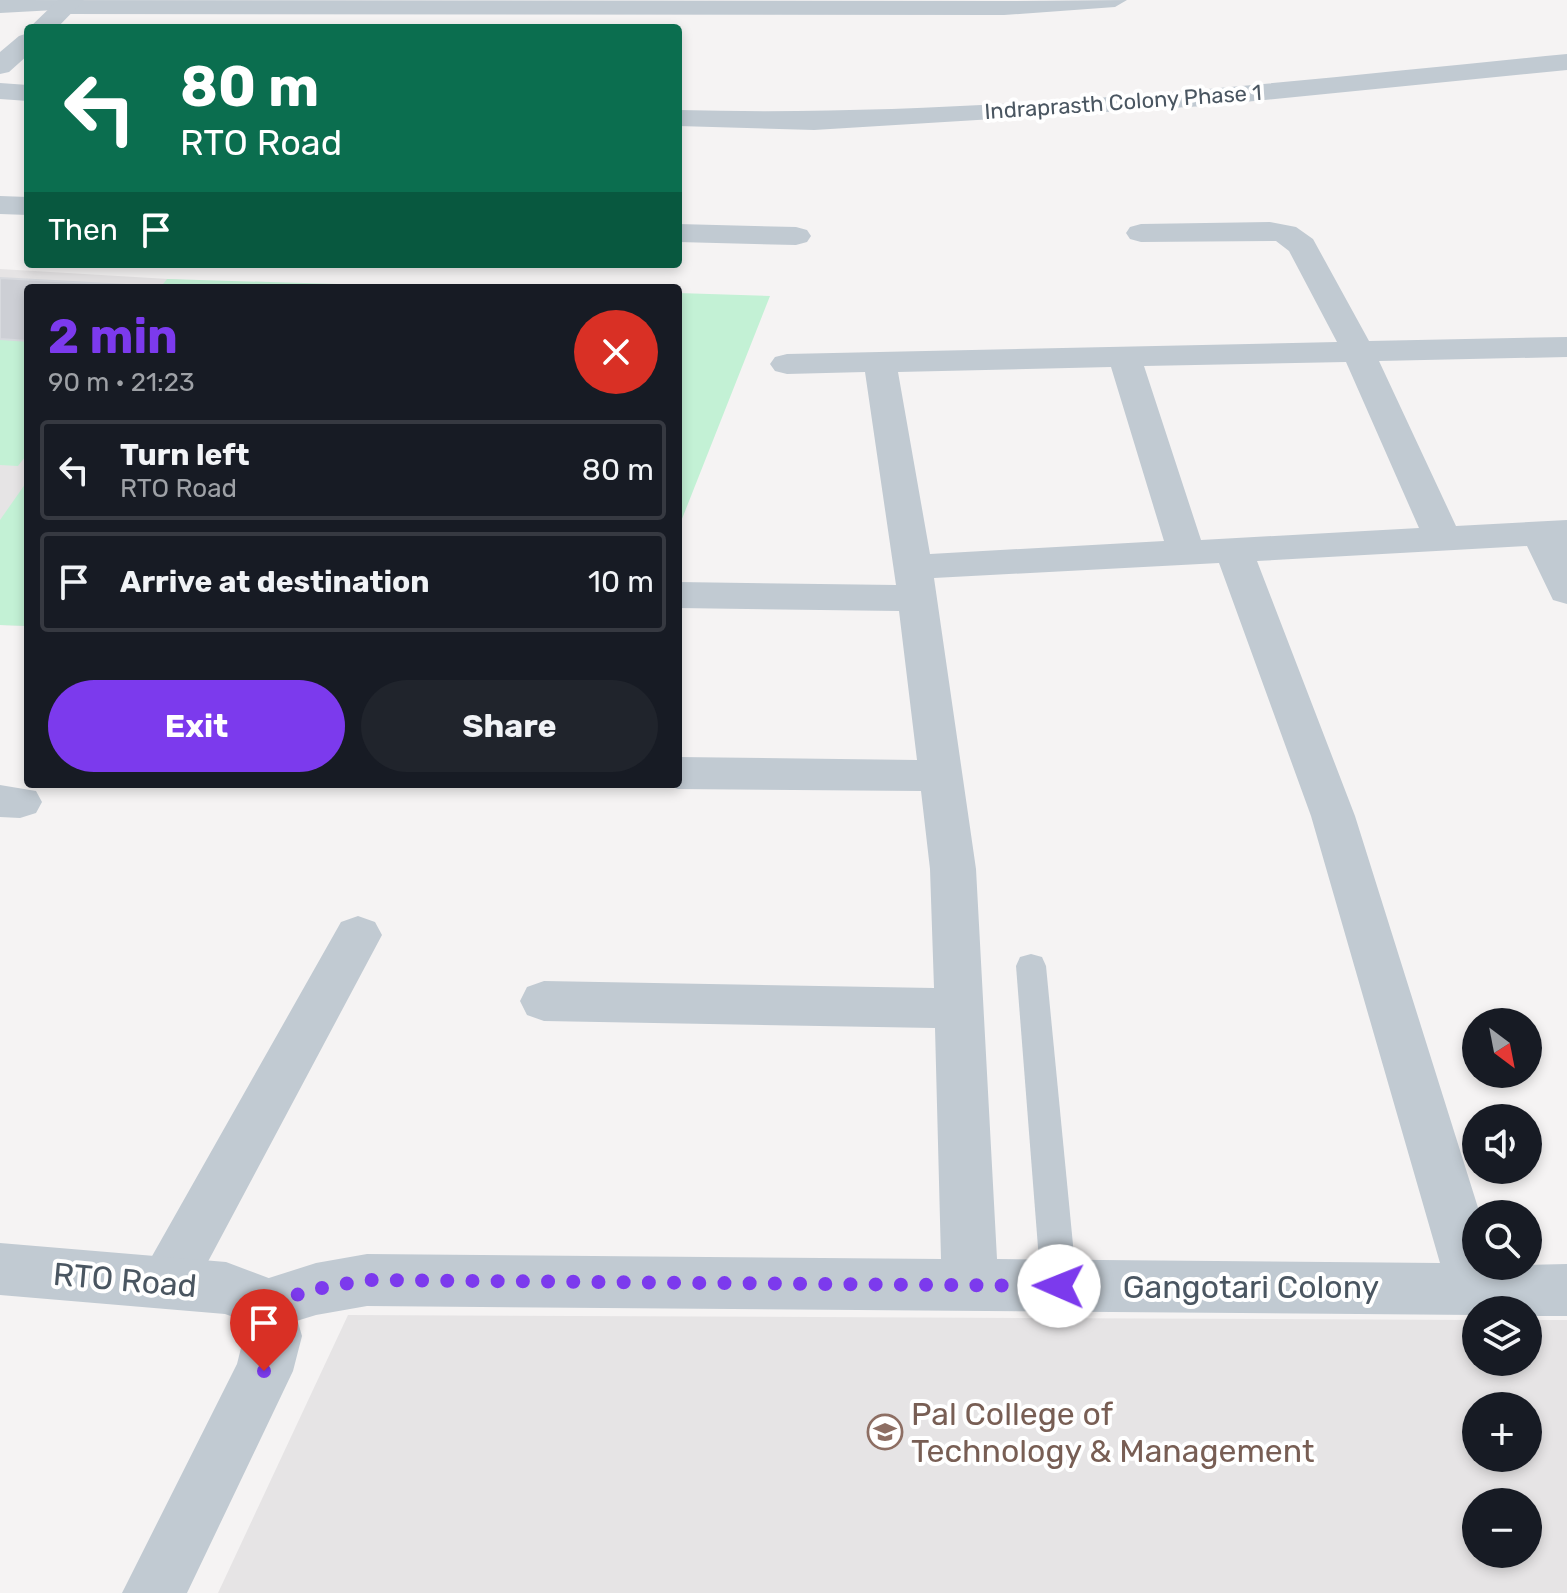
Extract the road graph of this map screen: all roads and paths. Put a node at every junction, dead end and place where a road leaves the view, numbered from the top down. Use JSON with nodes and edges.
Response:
{"nodes":[{"id":1,"x":1115,"y":0,"type":"edge"},
{"id":2,"x":1059,"y":2,"type":"edge"},
{"id":3,"x":69,"y":3,"type":"edge"},
{"id":4,"x":464,"y":4,"type":"edge"},
{"id":5,"x":0,"y":6,"type":"edge"},
{"id":6,"x":46,"y":24,"type":"edge"},
{"id":7,"x":24,"y":45,"type":"edge"},
{"id":8,"x":1567,"y":62,"type":"edge"},
{"id":9,"x":0,"y":66,"type":"edge"},
{"id":10,"x":0,"y":91,"type":"edge"},
{"id":11,"x":24,"y":93,"type":"edge"},
{"id":12,"x":682,"y":118,"type":"edge"},
{"id":13,"x":0,"y":205,"type":"edge"},
{"id":14,"x":24,"y":206,"type":"edge"},
{"id":15,"x":682,"y":233,"type":"edge"},
{"id":16,"x":1141,"y":233,"type":"dead end"},
{"id":17,"x":796,"y":236,"type":"dead end"},
{"id":18,"x":1567,"y":347,"type":"edge"},
{"id":19,"x":1358,"y":351,"type":"junction"},
{"id":20,"x":1124,"y":356,"type":"junction"},
{"id":21,"x":880,"y":362,"type":"junction"},
{"id":22,"x":787,"y":364,"type":"dead end"},
{"id":23,"x":1553,"y":532,"type":"edge"},
{"id":24,"x":1443,"y":539,"type":"junction"},
{"id":25,"x":1233,"y":549,"type":"junction"},
{"id":26,"x":1186,"y":551,"type":"junction"},
{"id":27,"x":915,"y":582,"type":"junction"},
{"id":28,"x":1567,"y":591,"type":"edge"},
{"id":29,"x":682,"y":595,"type":"edge"},
{"id":30,"x":682,"y":773,"type":"edge"},
{"id":31,"x":941,"y":776,"type":"junction"},
{"id":32,"x":358,"y":935,"type":"dead end"},
{"id":33,"x":1031,"y":966,"type":"dead end"},
{"id":34,"x":544,"y":1001,"type":"dead end"},
{"id":35,"x":959,"y":1008,"type":"junction"},
{"id":36,"x":0,"y":1269,"type":"edge"},
{"id":37,"x":167,"y":1283,"type":"junction"},
{"id":38,"x":970,"y":1285,"type":"junction"},
{"id":39,"x":1059,"y":1286,"type":"junction"},
{"id":40,"x":1475,"y":1288,"type":"junction"},
{"id":41,"x":1567,"y":1290,"type":"edge"},
{"id":42,"x":267,"y":1304,"type":"junction"},
{"id":43,"x":154,"y":1593,"type":"edge"}],
"edges":[{"from":1,"to":2,"type":"street"},
{"from":2,"to":4,"type":"street"},
{"from":3,"to":4,"type":"street"},
{"from":3,"to":5,"type":"street"},
{"from":3,"to":6,"type":"street"},
{"from":7,"to":9,"type":"street"},
{"from":8,"to":12,"type":"street","name":"Indraprasth Colony Phase 1"},
{"from":10,"to":11,"type":"street"},
{"from":13,"to":14,"type":"street"},
{"from":15,"to":17,"type":"street"},
{"from":16,"to":19,"type":"street"},
{"from":18,"to":19,"type":"street"},
{"from":19,"to":20,"type":"street"},
{"from":19,"to":24,"type":"street"},
{"from":20,"to":21,"type":"street"},
{"from":20,"to":26,"type":"street"},
{"from":21,"to":22,"type":"street"},
{"from":21,"to":27,"type":"street"},
{"from":23,"to":24,"type":"street"},
{"from":23,"to":28,"type":"street"},
{"from":24,"to":25,"type":"street"},
{"from":25,"to":26,"type":"street"},
{"from":25,"to":40,"type":"street"},
{"from":26,"to":27,"type":"street"},
{"from":27,"to":29,"type":"street"},
{"from":27,"to":31,"type":"street"},
{"from":30,"to":31,"type":"street"},
{"from":31,"to":35,"type":"street"},
{"from":32,"to":37,"type":"street"},
{"from":33,"to":39,"type":"lane"},
{"from":34,"to":35,"type":"street"},
{"from":35,"to":38,"type":"street"},
{"from":36,"to":37,"type":"street","name":"RTO Road"},
{"from":37,"to":42,"type":"street","name":"RTO Road"},
{"from":38,"to":39,"type":"street","name":"Gangotari Colony"},
{"from":38,"to":42,"type":"street","name":"Gangotari Colony"},
{"from":39,"to":40,"type":"street","name":"Gangotari Colony"},
{"from":40,"to":41,"type":"street","name":"Gangotari Colony"},
{"from":42,"to":43,"type":"street"}]}
